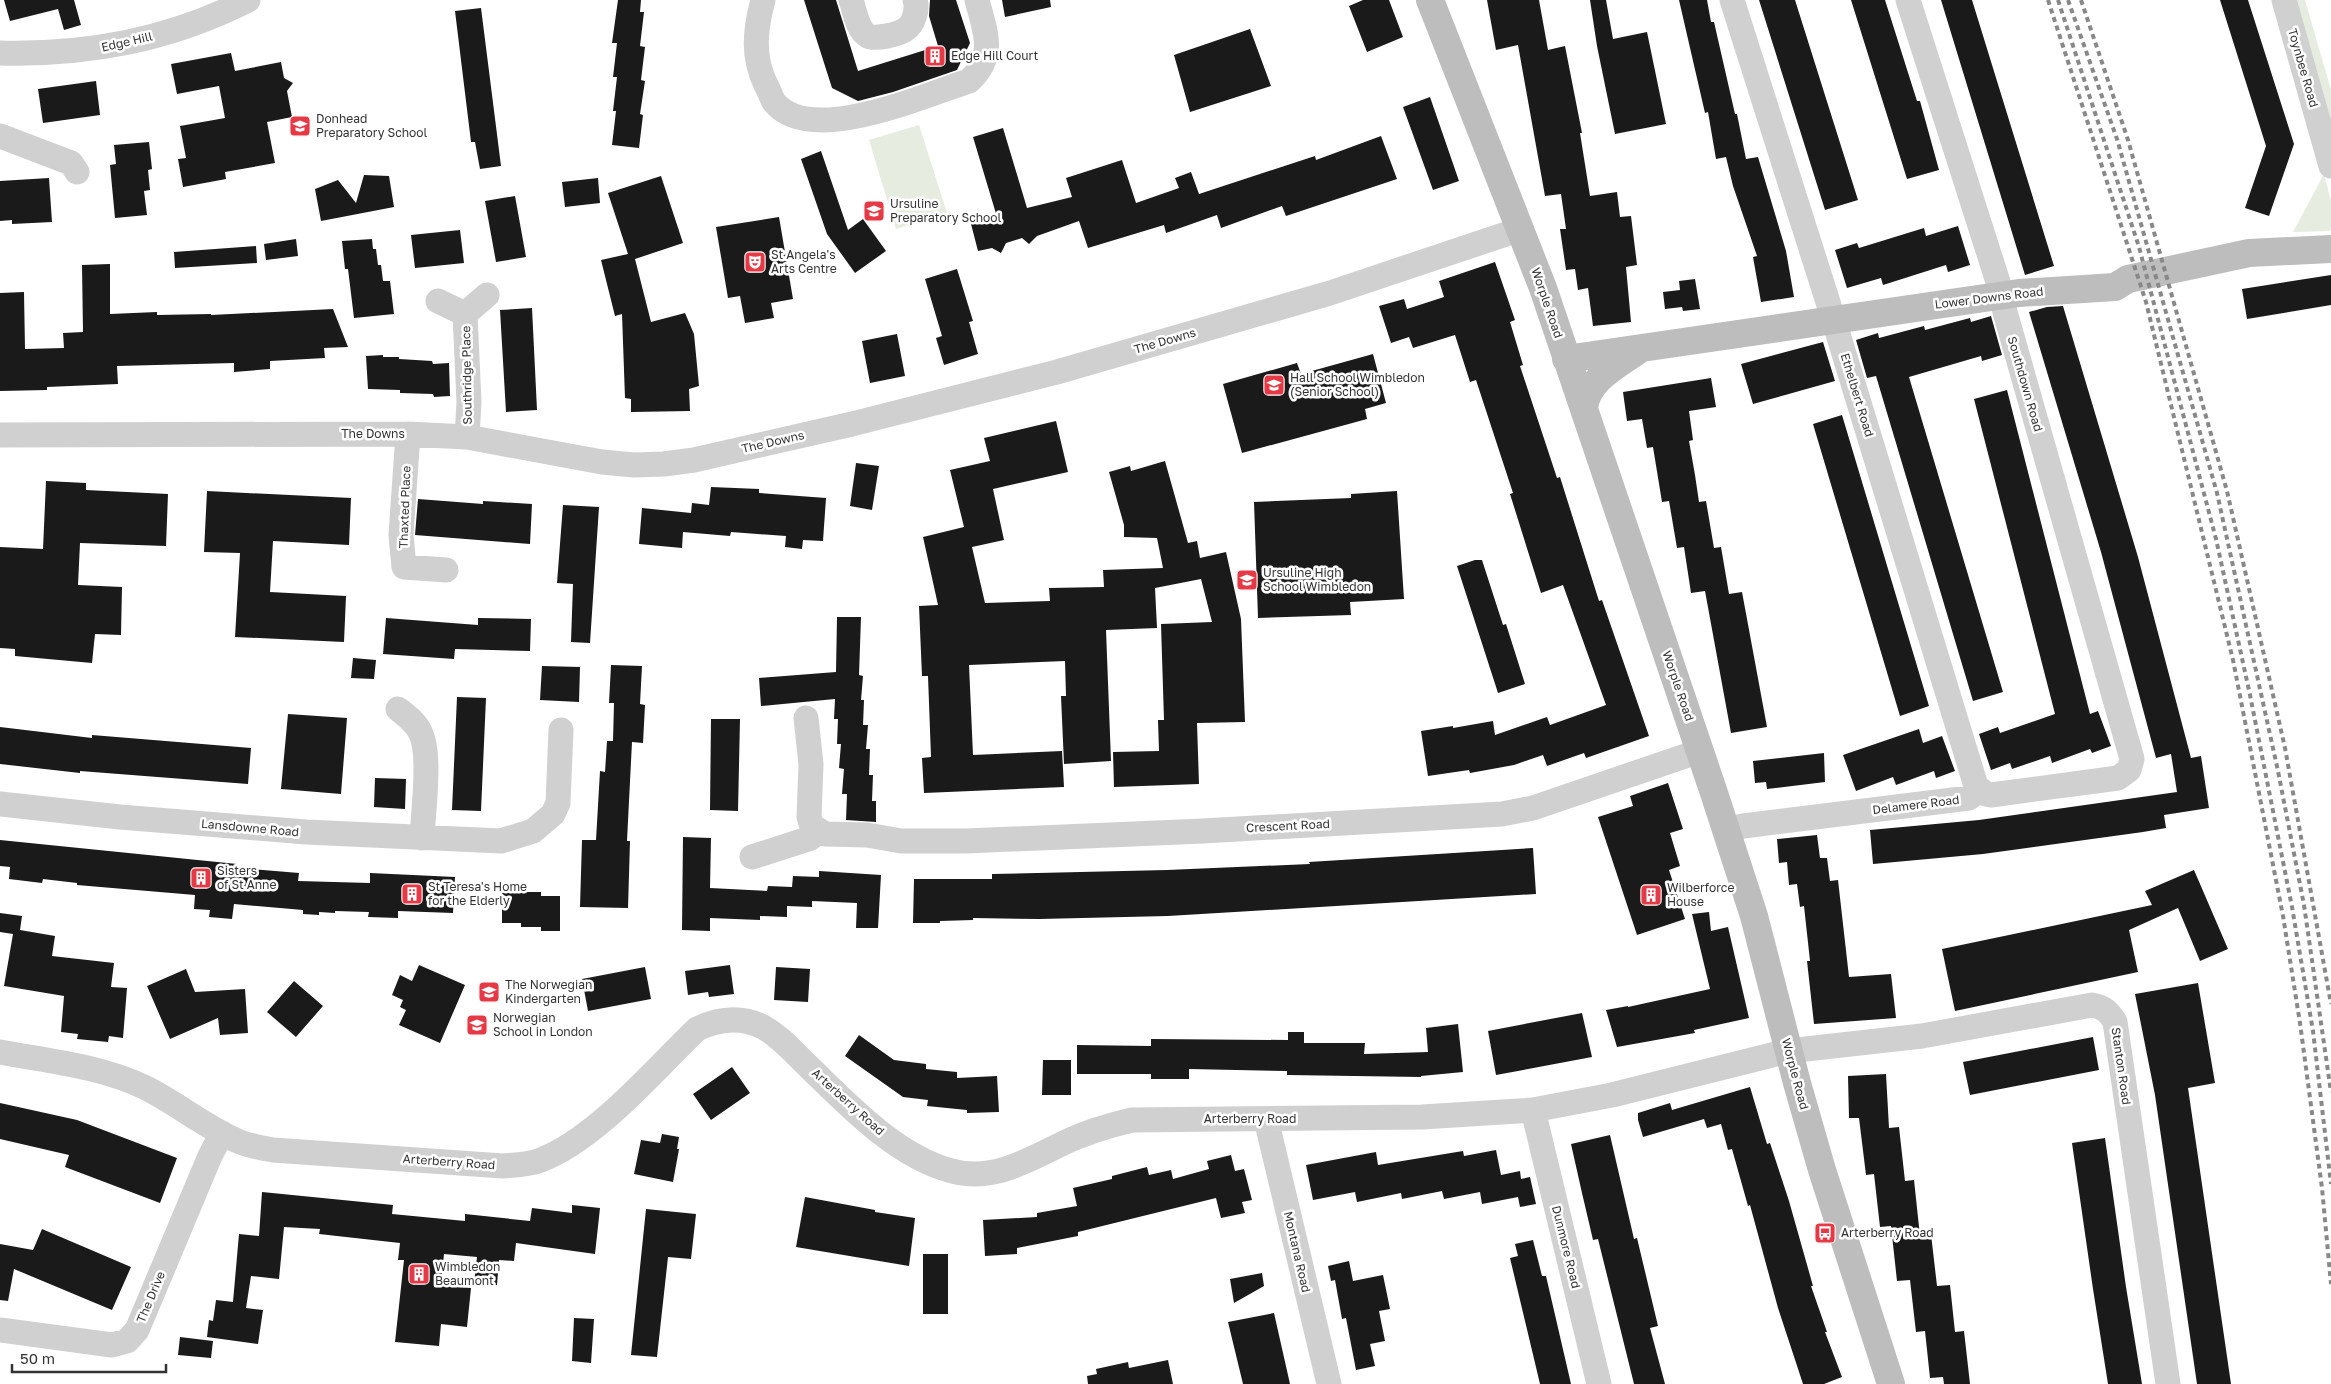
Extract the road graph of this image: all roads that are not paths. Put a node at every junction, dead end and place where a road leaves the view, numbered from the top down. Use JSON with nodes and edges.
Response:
{"nodes":[{"id":1,"x":248,"y":0,"type":"edge"},
{"id":2,"x":763,"y":0,"type":"edge"},
{"id":3,"x":852,"y":0,"type":"edge"},
{"id":4,"x":915,"y":0,"type":"edge"},
{"id":5,"x":977,"y":0,"type":"edge"},
{"id":6,"x":1430,"y":0,"type":"edge"},
{"id":7,"x":1732,"y":0,"type":"edge"},
{"id":8,"x":1908,"y":0,"type":"edge"},
{"id":9,"x":2284,"y":0,"type":"edge"},
{"id":10,"x":0,"y":53,"type":"edge"},
{"id":11,"x":0,"y":136,"type":"edge"},
{"id":12,"x":2331,"y":166,"type":"edge"},
{"id":13,"x":77,"y":172,"type":"dead end"},
{"id":14,"x":1521,"y":229,"type":"junction"},
{"id":15,"x":2331,"y":249,"type":"edge"},
{"id":16,"x":488,"y":295,"type":"dead end"},
{"id":17,"x":2001,"y":295,"type":"junction"},
{"id":18,"x":438,"y":301,"type":"dead end"},
{"id":19,"x":466,"y":314,"type":"junction"},
{"id":20,"x":1834,"y":321,"type":"junction"},
{"id":21,"x":1645,"y":346,"type":"junction"},
{"id":22,"x":1566,"y":359,"type":"junction"},
{"id":23,"x":1584,"y":408,"type":"junction"},
{"id":24,"x":408,"y":434,"type":"junction"},
{"id":25,"x":0,"y":435,"type":"edge"},
{"id":26,"x":467,"y":437,"type":"junction"},
{"id":27,"x":446,"y":570,"type":"dead end"},
{"id":28,"x":398,"y":709,"type":"dead end"},
{"id":29,"x":806,"y":718,"type":"dead end"},
{"id":30,"x":561,"y":730,"type":"dead end"},
{"id":31,"x":1700,"y":751,"type":"junction"},
{"id":32,"x":1980,"y":790,"type":"junction"},
{"id":33,"x":0,"y":804,"type":"edge"},
{"id":34,"x":1726,"y":830,"type":"junction"},
{"id":35,"x":818,"y":831,"type":"junction"},
{"id":36,"x":422,"y":838,"type":"junction"},
{"id":37,"x":752,"y":856,"type":"dead end"},
{"id":38,"x":1788,"y":1051,"type":"junction"},
{"id":39,"x":0,"y":1052,"type":"edge"},
{"id":40,"x":1533,"y":1110,"type":"junction"},
{"id":41,"x":1266,"y":1119,"type":"junction"},
{"id":42,"x":222,"y":1133,"type":"junction"},
{"id":43,"x":0,"y":1330,"type":"edge"},
{"id":44,"x":1329,"y":1384,"type":"edge"},
{"id":45,"x":1599,"y":1384,"type":"edge"},
{"id":46,"x":1892,"y":1384,"type":"edge"},
{"id":47,"x":2168,"y":1384,"type":"edge"}],
"edges":[{"from":1,"to":10,"type":"street","name":"Edge Hill"},
{"from":2,"to":5,"type":"street"},
{"from":3,"to":4,"type":"street"},
{"from":6,"to":14,"type":"main road","name":"Worple Road"},
{"from":7,"to":20,"type":"street","name":"Ethelbert Road"},
{"from":8,"to":17,"type":"street","name":"Southdown Road"},
{"from":9,"to":12,"type":"street","name":"Toynbee Road"},
{"from":11,"to":13,"type":"street"},
{"from":14,"to":22,"type":"main road","name":"Worple Road"},
{"from":14,"to":26,"type":"street","name":"The Downs"},
{"from":15,"to":17,"type":"main road","name":"Lower Downs Road"},
{"from":16,"to":19,"type":"street","name":"Southridge Place"},
{"from":17,"to":20,"type":"main road","name":"Lower Downs Road"},
{"from":17,"to":32,"type":"street","name":"Southdown Road"},
{"from":18,"to":19,"type":"street","name":"Southridge Place"},
{"from":19,"to":26,"type":"street","name":"Southridge Place"},
{"from":20,"to":21,"type":"main road","name":"Lower Downs Road"},
{"from":20,"to":32,"type":"street","name":"Ethelbert Road"},
{"from":21,"to":22,"type":"main road","name":"Lower Downs Road"},
{"from":21,"to":23,"type":"main road","name":"Lower Downs Road"},
{"from":22,"to":23,"type":"main road","name":"Worple Road"},
{"from":23,"to":31,"type":"main road","name":"Worple Road"},
{"from":24,"to":25,"type":"street","name":"The Downs"},
{"from":24,"to":26,"type":"street","name":"The Downs"},
{"from":24,"to":27,"type":"street","name":"Thaxted Place"},
{"from":28,"to":36,"type":"street"},
{"from":29,"to":35,"type":"street"},
{"from":30,"to":36,"type":"street","name":"Lansdowne Road"},
{"from":31,"to":34,"type":"main road","name":"Worple Road"},
{"from":31,"to":35,"type":"street","name":"Crescent Road"},
{"from":32,"to":34,"type":"street","name":"Delamere Road"},
{"from":33,"to":36,"type":"street","name":"Lansdowne Road"},
{"from":34,"to":38,"type":"main road","name":"Worple Road"},
{"from":35,"to":37,"type":"street"},
{"from":38,"to":40,"type":"street","name":"Arterberry Road"},
{"from":38,"to":46,"type":"main road","name":"Worple Road"},
{"from":38,"to":47,"type":"street","name":"Stanton Road"},
{"from":39,"to":42,"type":"street","name":"Arterberry Road"},
{"from":40,"to":41,"type":"street","name":"Arterberry Road"},
{"from":40,"to":45,"type":"street","name":"Dunmore Road"},
{"from":41,"to":42,"type":"street","name":"Arterberry Road"},
{"from":41,"to":44,"type":"street","name":"Montana Road"},
{"from":42,"to":43,"type":"street","name":"The Drive"}]}
